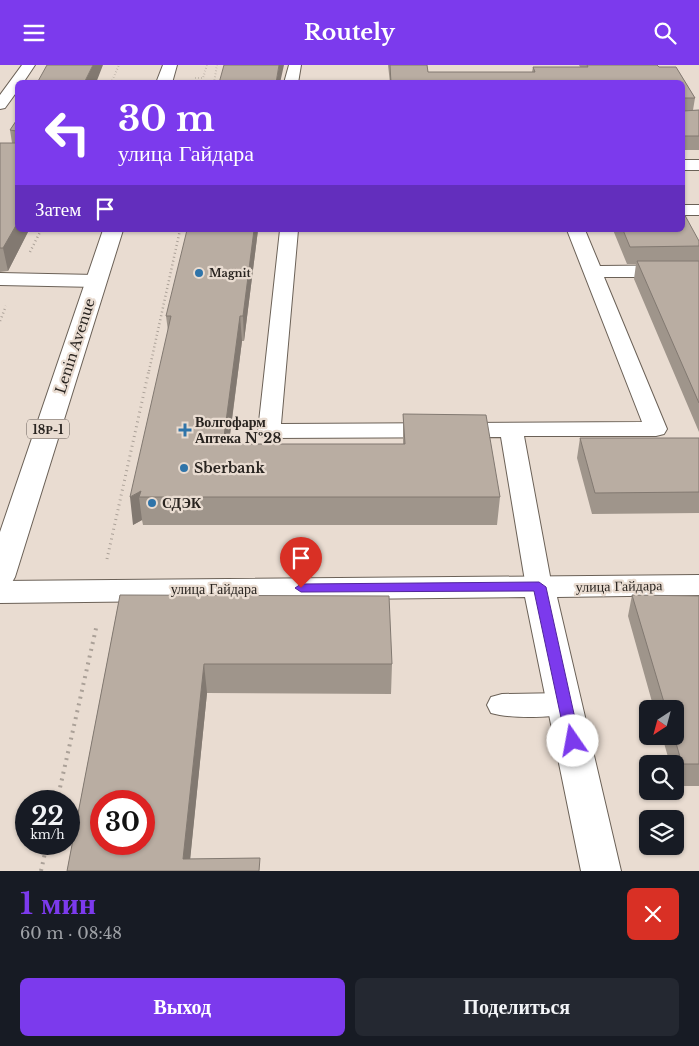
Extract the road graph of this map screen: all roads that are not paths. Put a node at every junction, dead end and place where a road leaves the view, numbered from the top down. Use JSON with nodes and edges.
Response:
{"nodes":[{"id":1,"x":29,"y":65,"type":"edge"},
{"id":2,"x":170,"y":65,"type":"edge"},
{"id":3,"x":295,"y":65,"type":"edge"},
{"id":4,"x":18,"y":80,"type":"edge"},
{"id":5,"x":165,"y":80,"type":"edge"},
{"id":6,"x":292,"y":80,"type":"edge"},
{"id":7,"x":15,"y":84,"type":"edge"},
{"id":8,"x":0,"y":105,"type":"edge"},
{"id":9,"x":685,"y":165,"type":"edge"},
{"id":10,"x":699,"y":165,"type":"edge"},
{"id":11,"x":685,"y":210,"type":"edge"},
{"id":12,"x":699,"y":210,"type":"edge"},
{"id":13,"x":112,"y":232,"type":"edge"},
{"id":14,"x":289,"y":232,"type":"edge"},
{"id":15,"x":577,"y":232,"type":"edge"},
{"id":16,"x":699,"y":271,"type":"edge"},
{"id":17,"x":593,"y":272,"type":"junction"},
{"id":18,"x":0,"y":279,"type":"edge"},
{"id":19,"x":96,"y":281,"type":"junction"},
{"id":20,"x":511,"y":430,"type":"junction"},
{"id":21,"x":0,"y":577,"type":"edge"},
{"id":22,"x":699,"y":585,"type":"edge"},
{"id":23,"x":539,"y":587,"type":"junction"},
{"id":24,"x":0,"y":591,"type":"edge"},
{"id":25,"x":565,"y":704,"type":"junction"},
{"id":26,"x":502,"y":705,"type":"dead end"},
{"id":27,"x":600,"y":871,"type":"edge"}],
"edges":[{"from":1,"to":4,"type":"lane"},
{"from":2,"to":5,"type":"street"},
{"from":3,"to":6,"type":"lane"},
{"from":7,"to":8,"type":"lane"},
{"from":9,"to":10,"type":"lane"},
{"from":11,"to":12,"type":"lane"},
{"from":13,"to":19,"type":"street","name":"Lenin Avenue","number":"18Р-1"},
{"from":14,"to":20,"type":"lane"},
{"from":15,"to":17,"type":"lane"},
{"from":16,"to":17,"type":"lane"},
{"from":17,"to":20,"type":"lane"},
{"from":18,"to":19,"type":"lane"},
{"from":19,"to":21,"type":"street","name":"Lenin Avenue","number":"18Р-1"},
{"from":20,"to":23,"type":"lane"},
{"from":22,"to":23,"type":"street","name":"улица Гайдара"},
{"from":23,"to":24,"type":"street","name":"улица Гайдара"},
{"from":23,"to":25,"type":"street"},
{"from":25,"to":26,"type":"lane"},
{"from":25,"to":27,"type":"street"}]}
